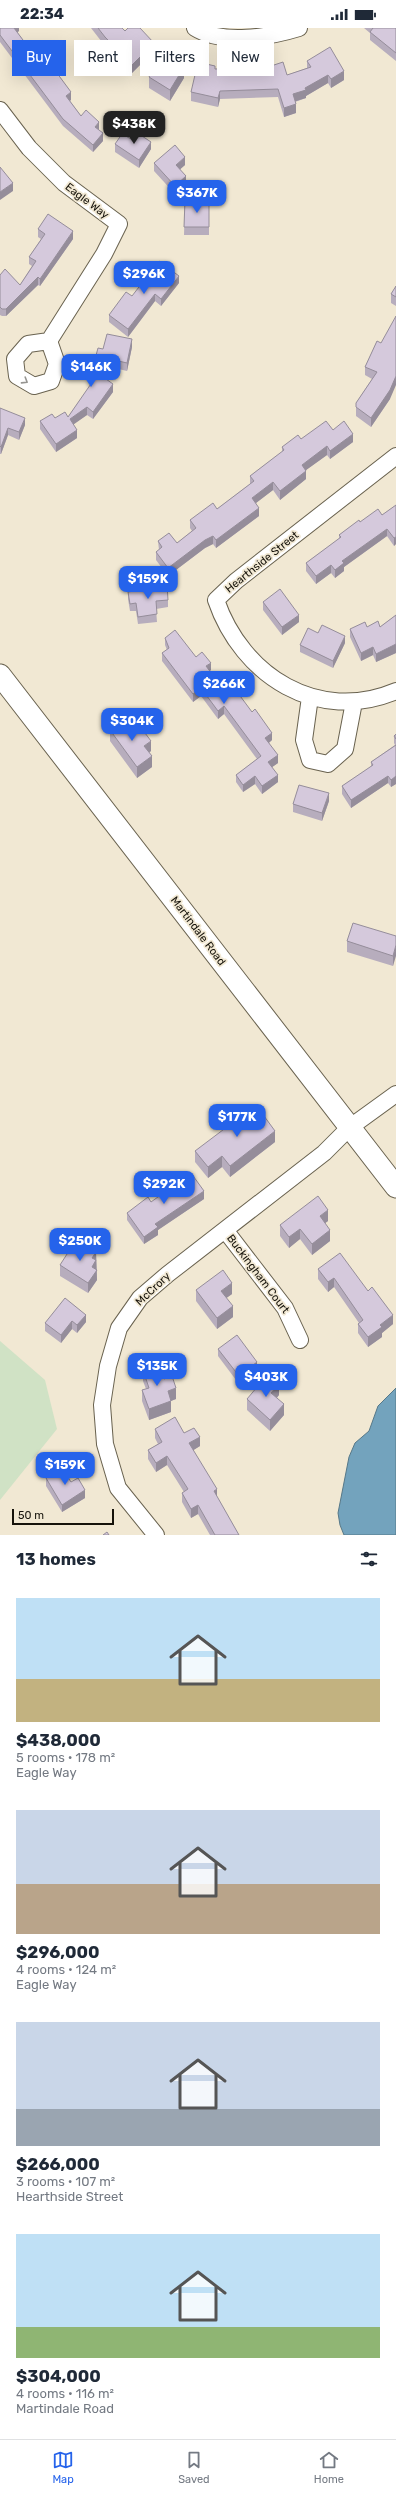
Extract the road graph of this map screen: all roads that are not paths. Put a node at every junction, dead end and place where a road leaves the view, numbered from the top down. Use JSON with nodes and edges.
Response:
{"nodes":[{"id":1,"x":195,"y":28,"type":"edge"},
{"id":2,"x":299,"y":28,"type":"edge"},
{"id":3,"x":0,"y":110,"type":"edge"},
{"id":4,"x":49,"y":341,"type":"dead end"},
{"id":5,"x":396,"y":456,"type":"edge"},
{"id":6,"x":0,"y":675,"type":"edge"},
{"id":7,"x":396,"y":691,"type":"edge"},
{"id":8,"x":310,"y":698,"type":"junction"},
{"id":9,"x":354,"y":702,"type":"junction"},
{"id":10,"x":396,"y":1094,"type":"edge"},
{"id":11,"x":350,"y":1128,"type":"junction"},
{"id":12,"x":396,"y":1187,"type":"edge"},
{"id":13,"x":224,"y":1230,"type":"junction"},
{"id":14,"x":300,"y":1340,"type":"dead end"},
{"id":15,"x":156,"y":1535,"type":"edge"}],
"edges":[{"from":1,"to":2,"type":"street"},
{"from":3,"to":4,"type":"street","name":"Eagle Way"},
{"from":5,"to":8,"type":"street","name":"Hearthside Street"},
{"from":6,"to":11,"type":"street","name":"Martindale Road"},
{"from":7,"to":9,"type":"street","name":"Hearthside Street"},
{"from":8,"to":9,"type":"street","name":"Hearthside Street"},
{"from":8,"to":9,"type":"street"},
{"from":10,"to":11,"type":"street","name":"McCrory"},
{"from":11,"to":12,"type":"street","name":"Martindale Road"},
{"from":11,"to":13,"type":"street","name":"McCrory"},
{"from":13,"to":14,"type":"street","name":"Buckingham Court"},
{"from":13,"to":15,"type":"street","name":"McCrory"}]}
